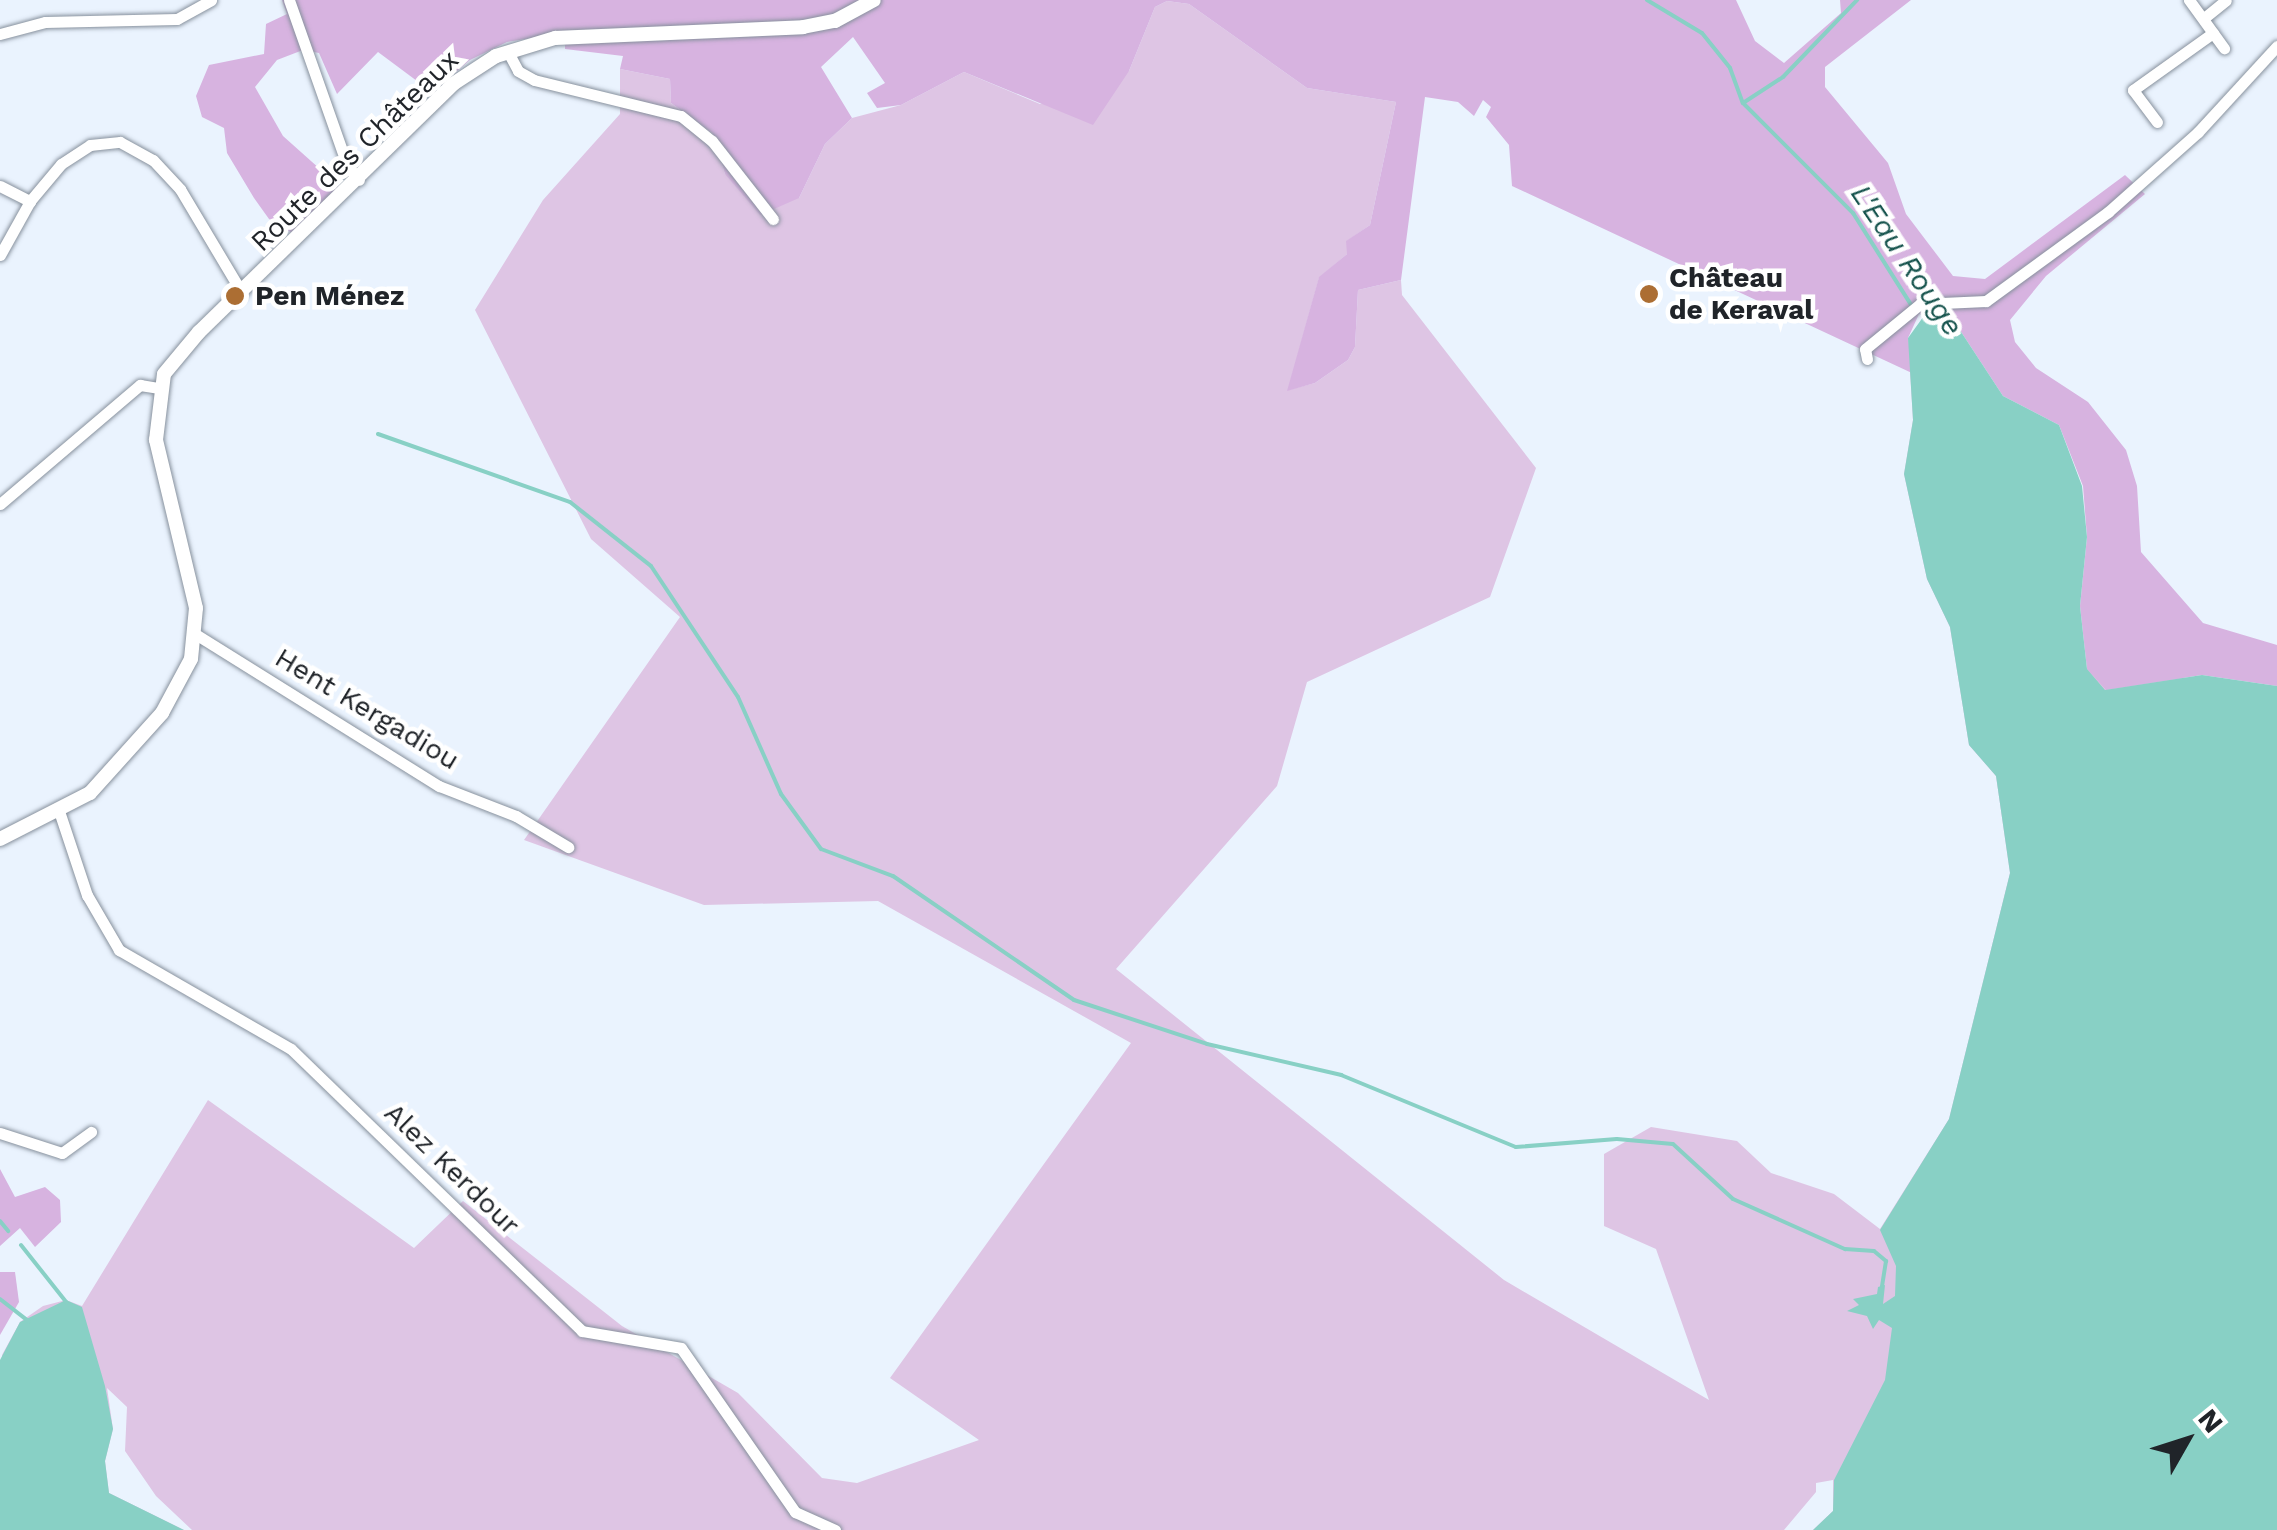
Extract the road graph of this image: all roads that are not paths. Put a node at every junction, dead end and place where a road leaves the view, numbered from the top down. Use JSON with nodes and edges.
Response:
{"nodes":[{"id":1,"x":211,"y":0,"type":"edge"},
{"id":2,"x":289,"y":0,"type":"edge"},
{"id":3,"x":874,"y":0,"type":"edge"},
{"id":4,"x":2189,"y":0,"type":"edge"},
{"id":5,"x":2226,"y":0,"type":"edge"},
{"id":6,"x":2204,"y":18,"type":"junction"},
{"id":7,"x":2213,"y":32,"type":"junction"},
{"id":8,"x":0,"y":34,"type":"edge"},
{"id":9,"x":2277,"y":46,"type":"edge"},
{"id":10,"x":2224,"y":48,"type":"dead end"},
{"id":11,"x":508,"y":52,"type":"junction"},
{"id":12,"x":2157,"y":122,"type":"dead end"},
{"id":13,"x":359,"y":180,"type":"junction"},
{"id":14,"x":0,"y":186,"type":"edge"},
{"id":15,"x":30,"y":202,"type":"junction"},
{"id":16,"x":772,"y":219,"type":"dead end"},
{"id":17,"x":0,"y":255,"type":"edge"},
{"id":18,"x":242,"y":294,"type":"junction"},
{"id":19,"x":1867,"y":359,"type":"dead end"},
{"id":20,"x":158,"y":388,"type":"junction"},
{"id":21,"x":0,"y":504,"type":"edge"},
{"id":22,"x":197,"y":636,"type":"junction"},
{"id":23,"x":60,"y":811,"type":"junction"},
{"id":24,"x":0,"y":839,"type":"edge"},
{"id":25,"x":568,"y":847,"type":"dead end"},
{"id":26,"x":0,"y":1132,"type":"edge"},
{"id":27,"x":92,"y":1132,"type":"dead end"},
{"id":28,"x":835,"y":1530,"type":"edge"}],
"edges":[{"from":1,"to":8,"type":"street"},
{"from":2,"to":13,"type":"street"},
{"from":3,"to":11,"type":"street","name":"Route des Châteaux"},
{"from":4,"to":6,"type":"street"},
{"from":5,"to":6,"type":"street"},
{"from":6,"to":7,"type":"street"},
{"from":7,"to":10,"type":"street"},
{"from":7,"to":12,"type":"street"},
{"from":9,"to":19,"type":"street"},
{"from":11,"to":13,"type":"street","name":"Route des Châteaux"},
{"from":11,"to":16,"type":"street"},
{"from":13,"to":18,"type":"street","name":"Route des Châteaux"},
{"from":14,"to":15,"type":"street"},
{"from":15,"to":17,"type":"street"},
{"from":15,"to":18,"type":"street"},
{"from":18,"to":20,"type":"street","name":"Route des Châteaux"},
{"from":20,"to":21,"type":"street"},
{"from":20,"to":22,"type":"street","name":"Route des Châteaux"},
{"from":22,"to":23,"type":"street","name":"Route des Châteaux"},
{"from":22,"to":25,"type":"street","name":"Hent Kergadiou"},
{"from":23,"to":24,"type":"street","name":"Route des Châteaux"},
{"from":23,"to":28,"type":"street","name":"Alez Kerdour"},
{"from":26,"to":27,"type":"street"}]}
